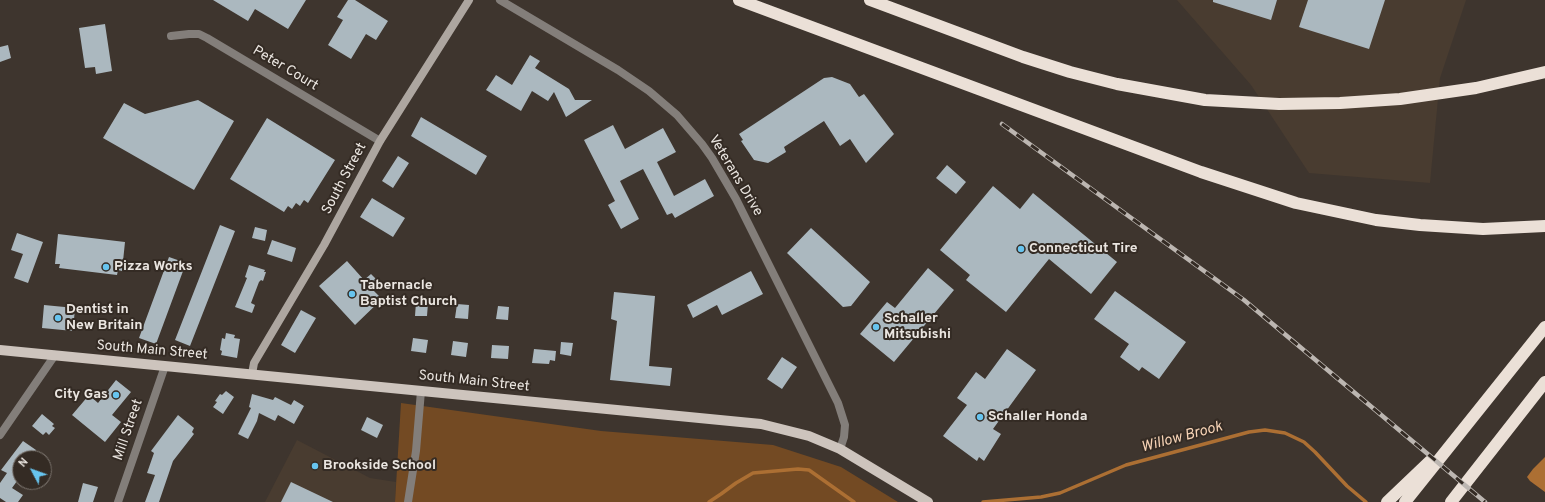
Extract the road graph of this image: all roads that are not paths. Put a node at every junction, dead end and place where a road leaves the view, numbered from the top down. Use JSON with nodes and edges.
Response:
{"nodes":[{"id":1,"x":469,"y":0,"type":"edge"},
{"id":2,"x":500,"y":0,"type":"edge"},
{"id":3,"x":739,"y":0,"type":"edge"},
{"id":4,"x":870,"y":0,"type":"edge"},
{"id":5,"x":171,"y":36,"type":"dead end"},
{"id":6,"x":1545,"y":72,"type":"edge"},
{"id":7,"x":380,"y":141,"type":"junction"},
{"id":8,"x":1545,"y":226,"type":"edge"},
{"id":9,"x":1545,"y":327,"type":"edge"},
{"id":10,"x":0,"y":350,"type":"edge"},
{"id":11,"x":55,"y":355,"type":"junction"},
{"id":12,"x":165,"y":366,"type":"junction"},
{"id":13,"x":252,"y":374,"type":"junction"},
{"id":14,"x":1545,"y":382,"type":"edge"},
{"id":15,"x":421,"y":391,"type":"junction"},
{"id":16,"x":0,"y":435,"type":"edge"},
{"id":17,"x":1455,"y":440,"type":"junction"},
{"id":18,"x":840,"y":449,"type":"junction"},
{"id":19,"x":118,"y":502,"type":"edge"},
{"id":20,"x":408,"y":502,"type":"edge"},
{"id":21,"x":928,"y":502,"type":"edge"},
{"id":22,"x":1388,"y":502,"type":"edge"},
{"id":23,"x":1405,"y":502,"type":"edge"},
{"id":24,"x":1451,"y":502,"type":"edge"}],
"edges":[{"from":1,"to":7,"type":"main road","name":"South Street"},
{"from":2,"to":18,"type":"street","name":"Veterans Drive"},
{"from":3,"to":8,"type":"highway"},
{"from":4,"to":6,"type":"highway"},
{"from":5,"to":7,"type":"street","name":"Peter Court"},
{"from":7,"to":13,"type":"main road","name":"South Street"},
{"from":9,"to":17,"type":"highway"},
{"from":10,"to":11,"type":"main road","name":"South Main Street"},
{"from":11,"to":12,"type":"main road","name":"South Main Street"},
{"from":11,"to":16,"type":"street"},
{"from":12,"to":13,"type":"main road","name":"South Main Street"},
{"from":12,"to":19,"type":"street","name":"Mill Street"},
{"from":13,"to":15,"type":"main road","name":"South Main Street"},
{"from":14,"to":24,"type":"highway"},
{"from":15,"to":18,"type":"main road","name":"South Main Street"},
{"from":15,"to":20,"type":"street"},
{"from":17,"to":22,"type":"highway"},
{"from":17,"to":23,"type":"highway"},
{"from":18,"to":21,"type":"main road","name":"South Main Street"}]}
